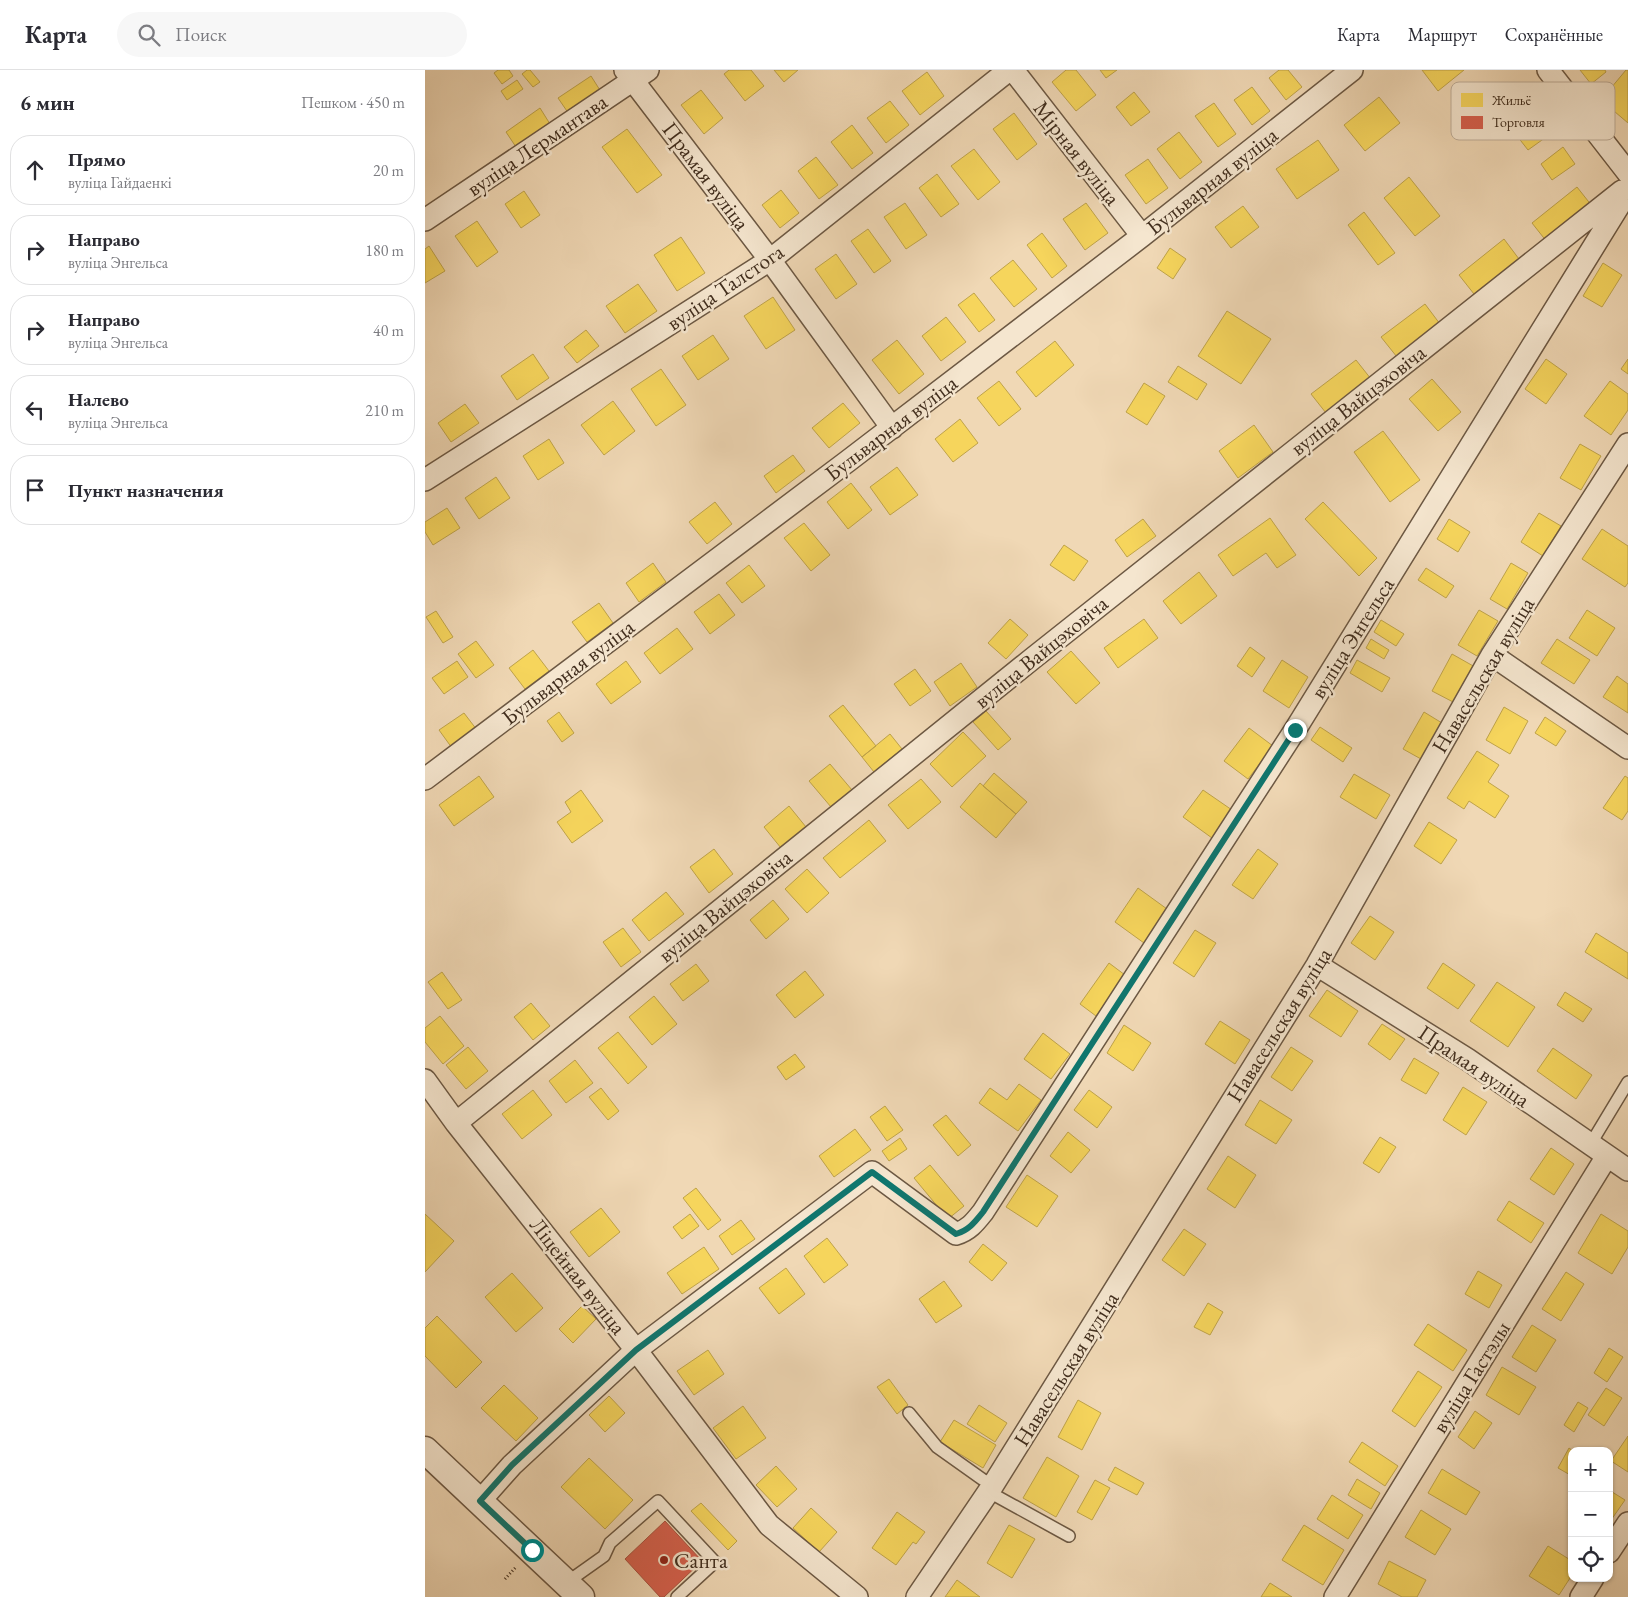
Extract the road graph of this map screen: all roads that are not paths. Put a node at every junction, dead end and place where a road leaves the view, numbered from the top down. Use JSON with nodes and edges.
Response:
{"nodes":[{"id":1,"x":1011,"y":70,"type":"edge"},
{"id":2,"x":1351,"y":70,"type":"edge"},
{"id":3,"x":1548,"y":70,"type":"edge"},
{"id":4,"x":635,"y":74,"type":"edge"},
{"id":5,"x":1557,"y":82,"type":"edge"},
{"id":6,"x":1602,"y":140,"type":"edge"},
{"id":7,"x":1628,"y":173,"type":"edge"},
{"id":8,"x":1628,"y":186,"type":"edge"},
{"id":9,"x":1628,"y":191,"type":"edge"},
{"id":10,"x":425,"y":220,"type":"edge"},
{"id":11,"x":1142,"y":236,"type":"junction"},
{"id":12,"x":770,"y":260,"type":"junction"},
{"id":13,"x":891,"y":428,"type":"junction"},
{"id":14,"x":1628,"y":444,"type":"edge"},
{"id":15,"x":425,"y":480,"type":"edge"},
{"id":16,"x":1492,"y":655,"type":"junction"},
{"id":17,"x":1628,"y":748,"type":"edge"},
{"id":18,"x":425,"y":779,"type":"edge"},
{"id":19,"x":1317,"y":965,"type":"junction"},
{"id":20,"x":425,"y":1080,"type":"edge"},
{"id":21,"x":1628,"y":1082,"type":"edge"},
{"id":22,"x":456,"y":1122,"type":"junction"},
{"id":23,"x":1598,"y":1151,"type":"junction"},
{"id":24,"x":1628,"y":1170,"type":"edge"},
{"id":25,"x":636,"y":1350,"type":"junction"},
{"id":26,"x":909,"y":1413,"type":"dead end"},
{"id":27,"x":425,"y":1450,"type":"edge"},
{"id":28,"x":991,"y":1488,"type":"junction"},
{"id":29,"x":480,"y":1501,"type":"junction"},
{"id":30,"x":1628,"y":1523,"type":"edge"},
{"id":31,"x":1069,"y":1536,"type":"dead end"},
{"id":32,"x":1613,"y":1546,"type":"edge"},
{"id":33,"x":1590,"y":1582,"type":"edge"},
{"id":34,"x":573,"y":1590,"type":"edge"},
{"id":35,"x":677,"y":1597,"type":"edge"},
{"id":36,"x":857,"y":1597,"type":"edge"},
{"id":37,"x":917,"y":1597,"type":"edge"},
{"id":38,"x":1335,"y":1597,"type":"edge"},
{"id":39,"x":1581,"y":1597,"type":"edge"}],
"edges":[{"from":1,"to":11,"type":"street","name":"Мірная вуліца"},
{"from":1,"to":12,"type":"street","name":"вуліца Талстога"},
{"from":2,"to":11,"type":"street","name":"Бульварная вуліца"},
{"from":3,"to":5,"type":"street"},
{"from":4,"to":10,"type":"street","name":"вуліца Лермантава"},
{"from":4,"to":12,"type":"street","name":"Прамая вуліца"},
{"from":6,"to":7,"type":"street"},
{"from":8,"to":22,"type":"street","name":"вуліца Вайцэховіча"},
{"from":9,"to":25,"type":"street","name":"вуліца Энгельса"},
{"from":11,"to":13,"type":"street","name":"Бульварная вуліца"},
{"from":12,"to":13,"type":"street","name":"Прамая вуліца"},
{"from":12,"to":15,"type":"street","name":"вуліца Талстога"},
{"from":13,"to":18,"type":"street","name":"Бульварная вуліца"},
{"from":14,"to":16,"type":"street","name":"Навасельская вуліца"},
{"from":16,"to":17,"type":"street"},
{"from":16,"to":19,"type":"street","name":"Навасельская вуліца"},
{"from":19,"to":23,"type":"street","name":"Прамая вуліца"},
{"from":19,"to":28,"type":"street","name":"Навасельская вуліца"},
{"from":20,"to":22,"type":"street","name":"Ліцейная вуліца"},
{"from":21,"to":23,"type":"lane"},
{"from":22,"to":25,"type":"street","name":"Ліцейная вуліца"},
{"from":23,"to":24,"type":"street","name":"Прамая вуліца"},
{"from":23,"to":38,"type":"street","name":"вуліца Гастэлы"},
{"from":25,"to":29,"type":"street","name":"вуліца Энгельса"},
{"from":25,"to":36,"type":"street","name":"Ліцейная вуліца"},
{"from":26,"to":28,"type":"lane"},
{"from":27,"to":29,"type":"street"},
{"from":28,"to":31,"type":"lane"},
{"from":28,"to":37,"type":"street","name":"Навасельская вуліца"},
{"from":29,"to":34,"type":"street"},
{"from":30,"to":32,"type":"street"},
{"from":33,"to":39,"type":"street"},
{"from":34,"to":35,"type":"lane"}]}
